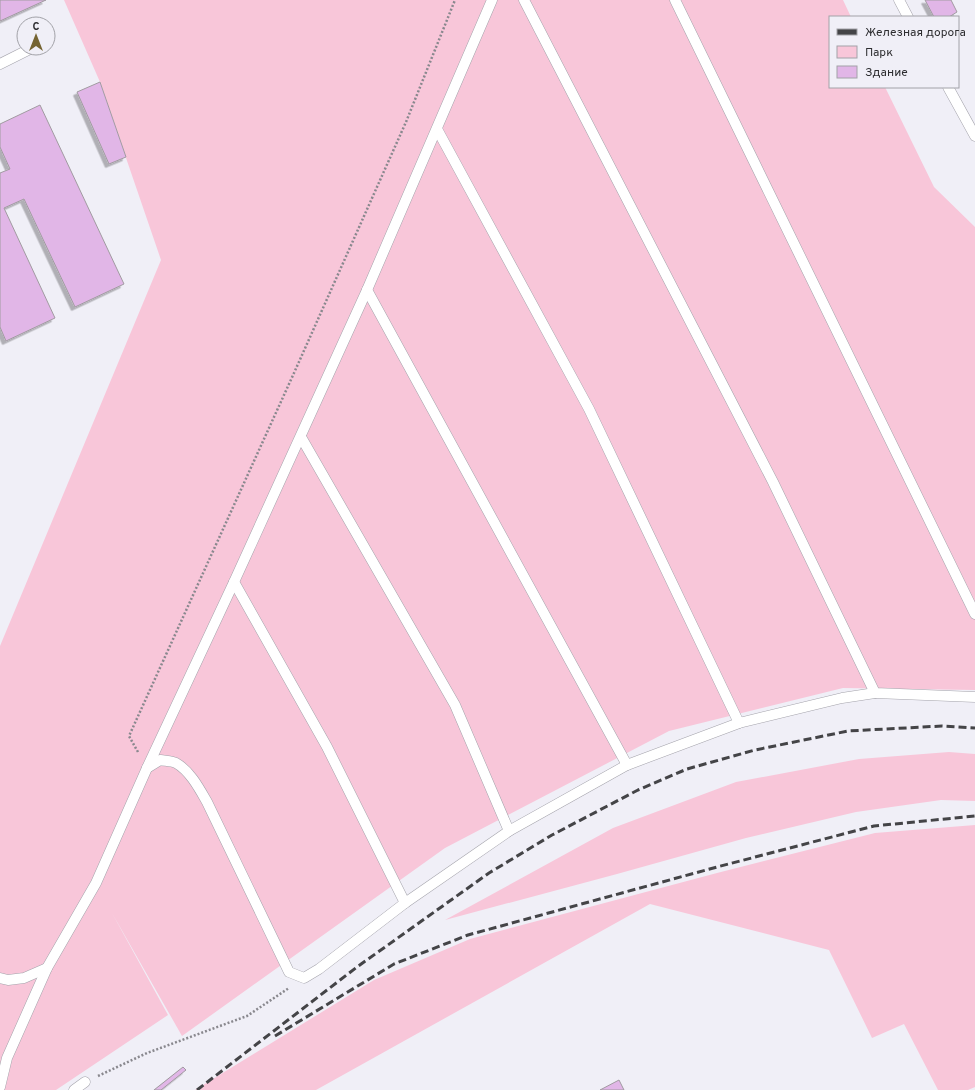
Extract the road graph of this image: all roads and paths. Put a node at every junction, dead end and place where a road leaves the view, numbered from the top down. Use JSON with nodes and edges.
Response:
{"nodes":[{"id":1,"x":455,"y":0,"type":"edge"},
{"id":2,"x":492,"y":0,"type":"edge"},
{"id":3,"x":524,"y":0,"type":"edge"},
{"id":4,"x":675,"y":0,"type":"edge"},
{"id":5,"x":899,"y":0,"type":"edge"},
{"id":6,"x":907,"y":16,"type":"edge"},
{"id":7,"x":16,"y":56,"type":"edge"},
{"id":8,"x":0,"y":64,"type":"edge"},
{"id":9,"x":949,"y":88,"type":"edge"},
{"id":10,"x":437,"y":129,"type":"junction"},
{"id":11,"x":975,"y":136,"type":"edge"},
{"id":12,"x":368,"y":290,"type":"junction"},
{"id":13,"x":301,"y":437,"type":"junction"},
{"id":14,"x":234,"y":582,"type":"junction"},
{"id":15,"x":975,"y":614,"type":"edge"},
{"id":16,"x":875,"y":693,"type":"junction"},
{"id":17,"x":975,"y":697,"type":"edge"},
{"id":18,"x":739,"y":723,"type":"junction"},
{"id":19,"x":627,"y":765,"type":"junction"},
{"id":20,"x":147,"y":768,"type":"junction"},
{"id":21,"x":509,"y":831,"type":"junction"},
{"id":22,"x":405,"y":903,"type":"junction"},
{"id":23,"x":47,"y":968,"type":"junction"},
{"id":24,"x":0,"y":978,"type":"edge"},
{"id":25,"x":304,"y":978,"type":"junction"},
{"id":26,"x":85,"y":1082,"type":"joint"},
{"id":27,"x":0,"y":1087,"type":"edge"},
{"id":28,"x":74,"y":1090,"type":"edge"}],
"edges":[{"from":1,"to":20,"type":"path"},
{"from":2,"to":10,"type":"lane"},
{"from":3,"to":16,"type":"lane"},
{"from":4,"to":15,"type":"lane"},
{"from":5,"to":6,"type":"lane"},
{"from":7,"to":8,"type":"lane"},
{"from":9,"to":11,"type":"lane"},
{"from":10,"to":12,"type":"lane"},
{"from":10,"to":18,"type":"lane"},
{"from":12,"to":13,"type":"lane"},
{"from":12,"to":19,"type":"lane"},
{"from":13,"to":14,"type":"lane"},
{"from":13,"to":21,"type":"lane"},
{"from":14,"to":20,"type":"lane"},
{"from":14,"to":22,"type":"lane"},
{"from":16,"to":17,"type":"lane"},
{"from":16,"to":18,"type":"lane"},
{"from":18,"to":19,"type":"lane"},
{"from":19,"to":21,"type":"lane"},
{"from":20,"to":23,"type":"lane"},
{"from":20,"to":25,"type":"lane"},
{"from":21,"to":22,"type":"lane"},
{"from":22,"to":25,"type":"lane"},
{"from":23,"to":24,"type":"lane"},
{"from":23,"to":27,"type":"lane"},
{"from":25,"to":26,"type":"path"},
{"from":26,"to":28,"type":"lane"}]}
